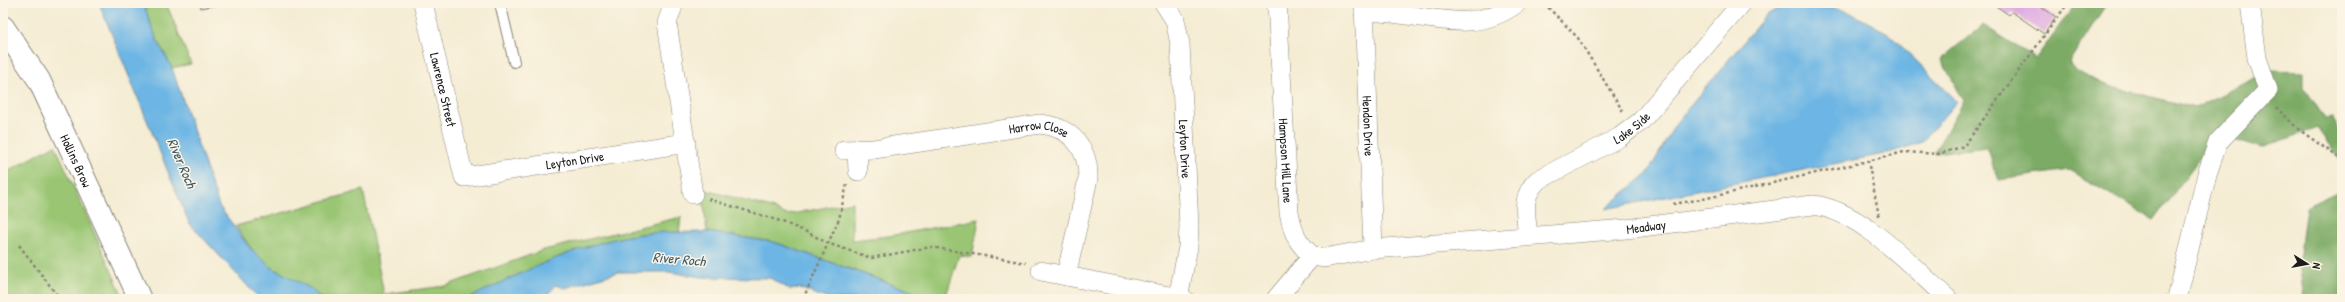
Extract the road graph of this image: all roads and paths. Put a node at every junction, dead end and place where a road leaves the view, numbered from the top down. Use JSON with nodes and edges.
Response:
{"nodes":[{"id":1,"x":423,"y":3,"type":"edge"},
{"id":2,"x":500,"y":3,"type":"edge"},
{"id":3,"x":674,"y":3,"type":"edge"},
{"id":4,"x":1164,"y":3,"type":"edge"},
{"id":5,"x":1277,"y":3,"type":"edge"},
{"id":6,"x":1517,"y":3,"type":"edge"},
{"id":7,"x":1544,"y":3,"type":"edge"},
{"id":8,"x":1742,"y":3,"type":"edge"},
{"id":9,"x":2068,"y":3,"type":"edge"},
{"id":10,"x":2250,"y":3,"type":"edge"},
{"id":11,"x":1364,"y":7,"type":"edge"},
{"id":12,"x":3,"y":27,"type":"edge"},
{"id":13,"x":514,"y":62,"type":"dead end"},
{"id":14,"x":2268,"y":90,"type":"junction"},
{"id":15,"x":1633,"y":127,"type":"junction"},
{"id":16,"x":686,"y":143,"type":"junction"},
{"id":17,"x":2342,"y":160,"type":"edge"},
{"id":18,"x":1868,"y":161,"type":"junction"},
{"id":19,"x":858,"y":171,"type":"joint"},
{"id":20,"x":464,"y":177,"type":"joint"},
{"id":21,"x":693,"y":194,"type":"joint"},
{"id":22,"x":1665,"y":205,"type":"dead end"},
{"id":23,"x":1870,"y":230,"type":"junction"},
{"id":24,"x":1528,"y":236,"type":"junction"},
{"id":25,"x":827,"y":243,"type":"junction"},
{"id":26,"x":18,"y":245,"type":"dead end"},
{"id":27,"x":1373,"y":249,"type":"junction"},
{"id":28,"x":1312,"y":256,"type":"junction"},
{"id":29,"x":1041,"y":271,"type":"joint"},
{"id":30,"x":1066,"y":276,"type":"junction"},
{"id":31,"x":1181,"y":298,"type":"edge"},
{"id":32,"x":60,"y":299,"type":"edge"},
{"id":33,"x":140,"y":299,"type":"edge"},
{"id":34,"x":803,"y":299,"type":"edge"},
{"id":35,"x":1276,"y":299,"type":"edge"},
{"id":36,"x":1948,"y":299,"type":"edge"},
{"id":37,"x":2177,"y":299,"type":"edge"}],
"edges":[{"from":1,"to":20,"type":"street","name":"Lawrence Street"},
{"from":2,"to":13,"type":"lane"},
{"from":3,"to":16,"type":"street"},
{"from":4,"to":31,"type":"street","name":"Leyton Drive"},
{"from":5,"to":28,"type":"street","name":"Hampson Mill Lane"},
{"from":6,"to":11,"type":"street"},
{"from":7,"to":15,"type":"path"},
{"from":8,"to":15,"type":"street","name":"Lake Side"},
{"from":9,"to":18,"type":"path"},
{"from":10,"to":14,"type":"street"},
{"from":11,"to":27,"type":"street","name":"Hendon Drive"},
{"from":12,"to":33,"type":"street","name":"Hollins Brow"},
{"from":14,"to":17,"type":"path"},
{"from":14,"to":37,"type":"street"},
{"from":15,"to":24,"type":"street","name":"Lake Side"},
{"from":16,"to":20,"type":"street","name":"Leyton Drive"},
{"from":16,"to":21,"type":"street"},
{"from":18,"to":22,"type":"path"},
{"from":18,"to":23,"type":"path"},
{"from":19,"to":25,"type":"path"},
{"from":19,"to":30,"type":"street","name":"Harrow Close"},
{"from":21,"to":25,"type":"path"},
{"from":23,"to":24,"type":"street","name":"Meadway"},
{"from":23,"to":36,"type":"street","name":"Meadway"},
{"from":24,"to":27,"type":"street","name":"Meadway"},
{"from":25,"to":29,"type":"path"},
{"from":25,"to":34,"type":"path"},
{"from":26,"to":32,"type":"path"},
{"from":27,"to":28,"type":"street","name":"Meadway"},
{"from":28,"to":35,"type":"street"},
{"from":29,"to":30,"type":"street"},
{"from":30,"to":31,"type":"street"}]}
